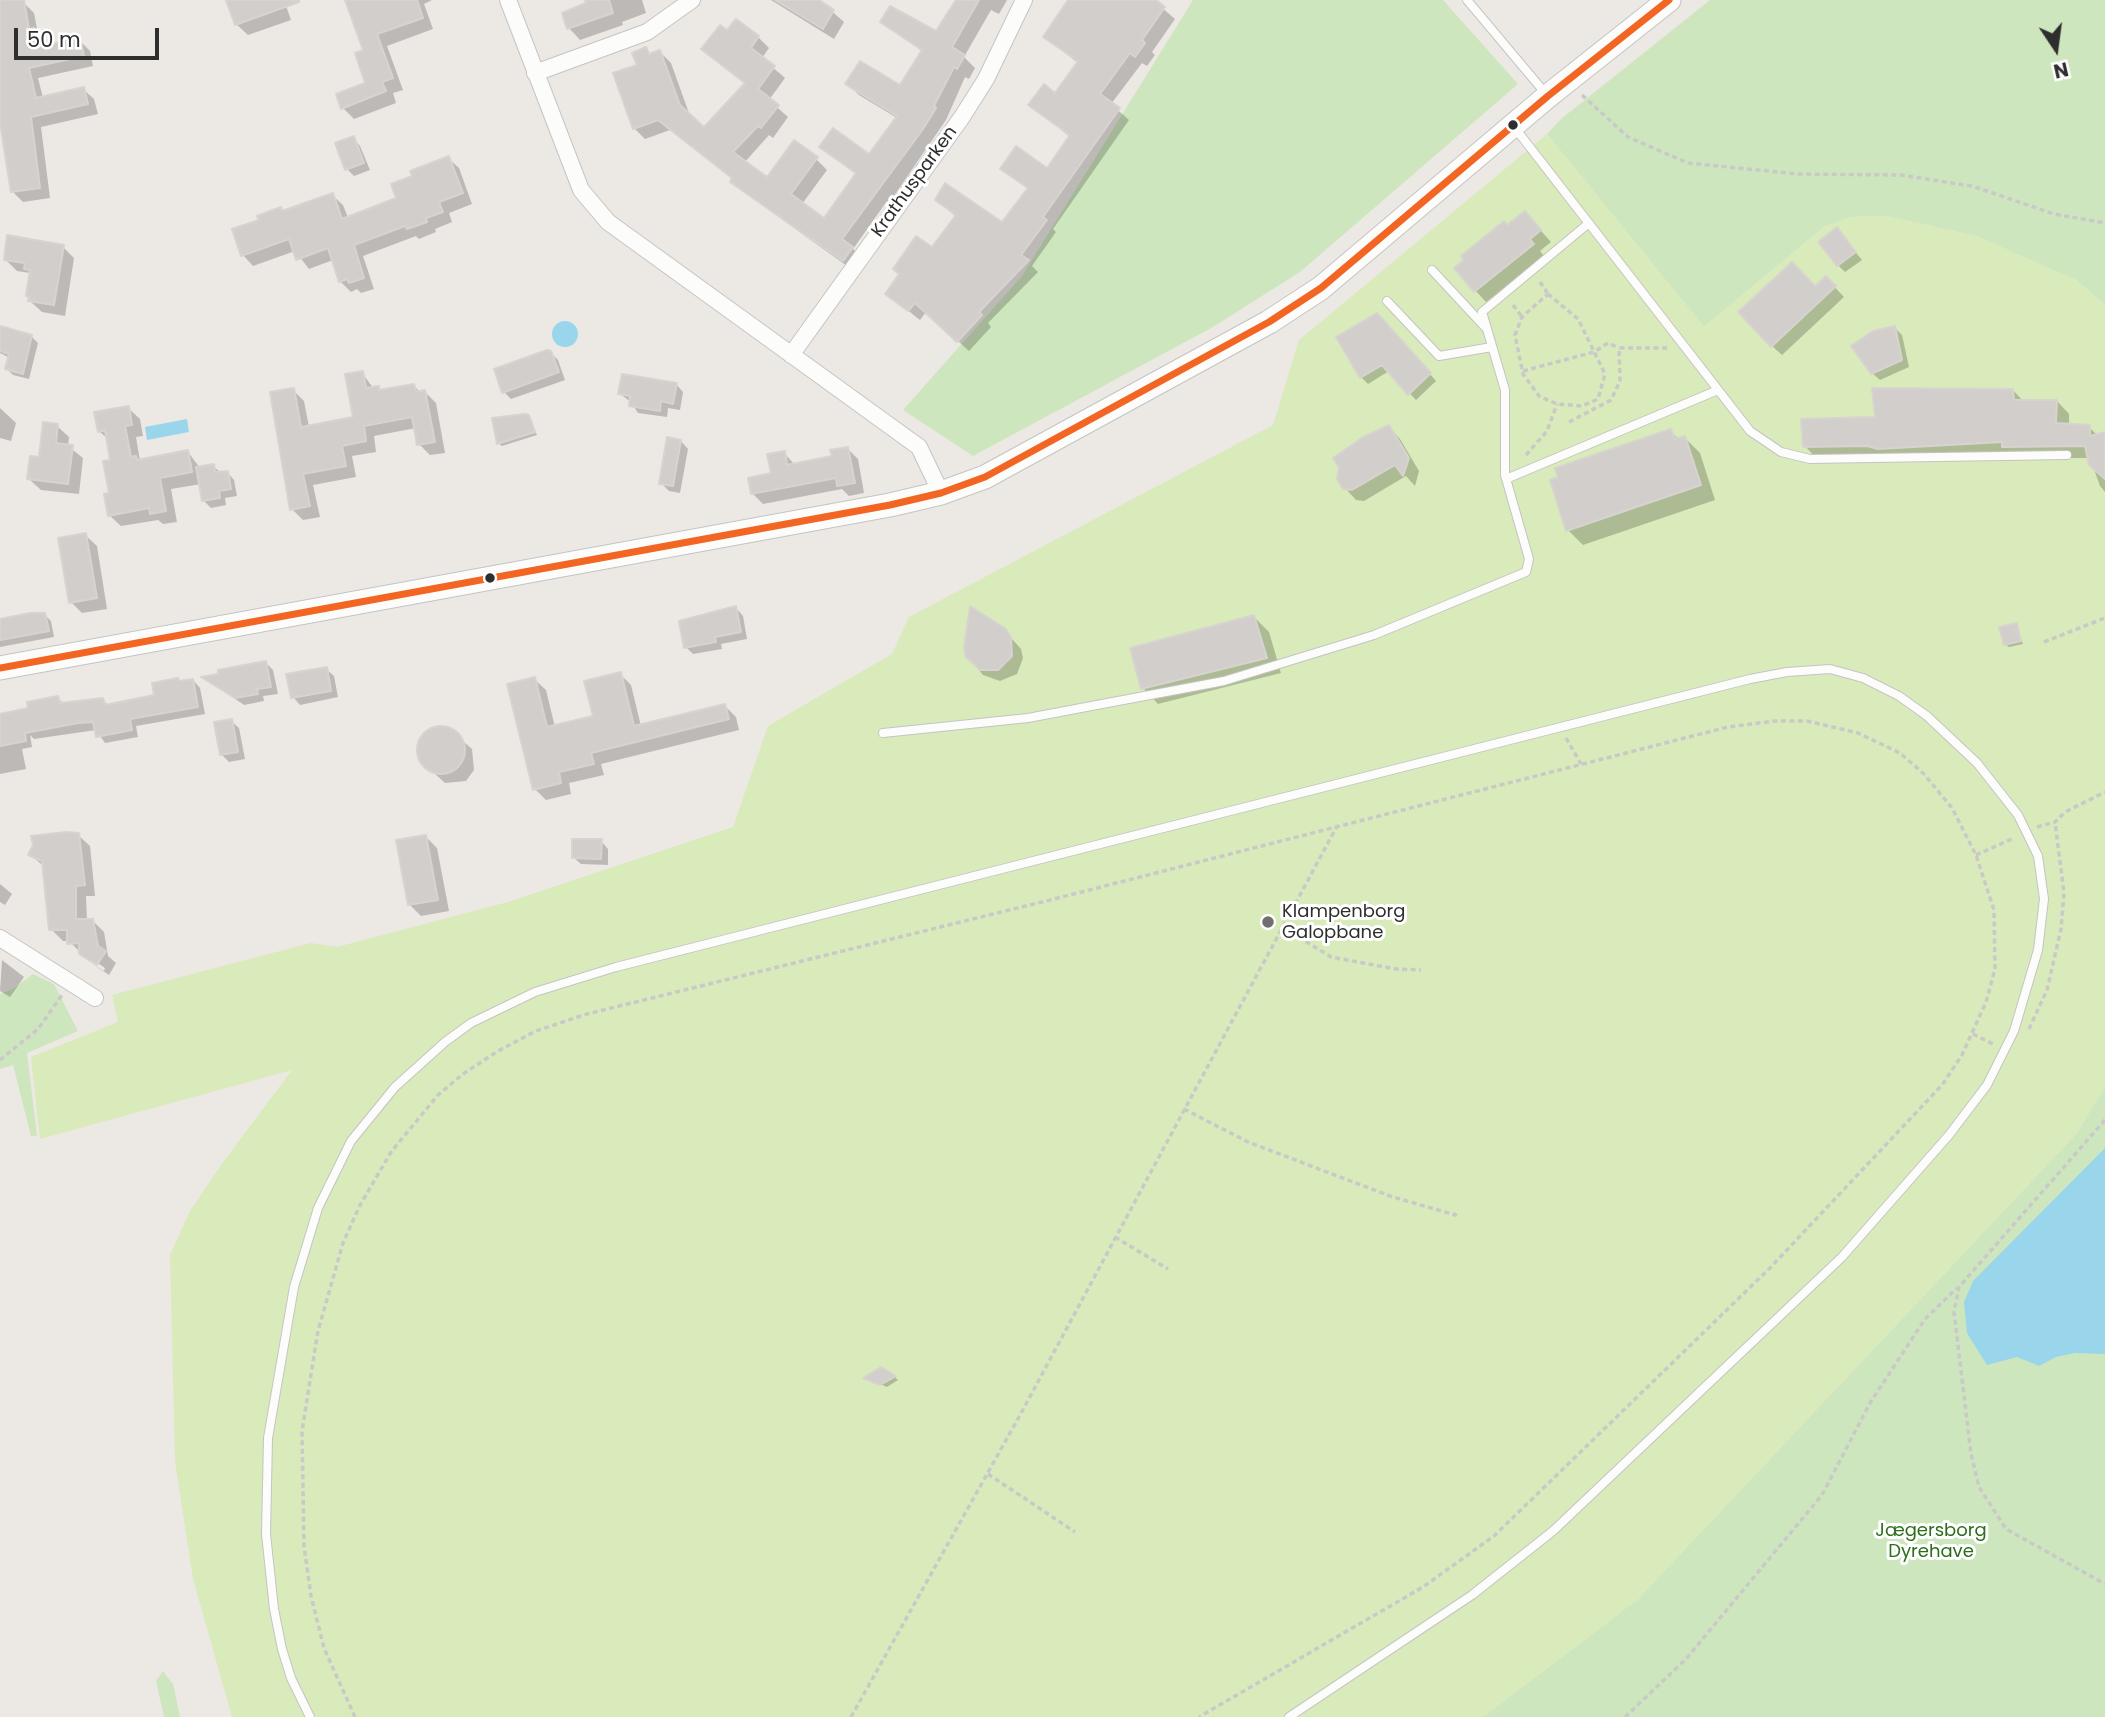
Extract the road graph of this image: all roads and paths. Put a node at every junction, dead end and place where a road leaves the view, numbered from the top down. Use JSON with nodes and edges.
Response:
{"nodes":[{"id":1,"x":508,"y":0,"type":"edge"},
{"id":2,"x":692,"y":0,"type":"edge"},
{"id":3,"x":1024,"y":0,"type":"edge"},
{"id":4,"x":1467,"y":0,"type":"edge"},
{"id":5,"x":1669,"y":0,"type":"edge"},
{"id":6,"x":535,"y":74,"type":"junction"},
{"id":7,"x":1567,"y":81,"type":"junction"},
{"id":8,"x":1548,"y":96,"type":"junction"},
{"id":9,"x":1513,"y":125,"type":"junction"},
{"id":10,"x":1589,"y":223,"type":"junction"},
{"id":11,"x":2105,"y":223,"type":"edge"},
{"id":12,"x":1432,"y":270,"type":"dead end"},
{"id":13,"x":1387,"y":301,"type":"dead end"},
{"id":14,"x":1486,"y":327,"type":"junction"},
{"id":15,"x":1492,"y":347,"type":"junction"},
{"id":16,"x":1685,"y":347,"type":"junction"},
{"id":17,"x":1619,"y":348,"type":"junction"},
{"id":18,"x":1594,"y":352,"type":"junction"},
{"id":19,"x":791,"y":355,"type":"junction"},
{"id":20,"x":1522,"y":371,"type":"junction"},
{"id":21,"x":1718,"y":390,"type":"junction"},
{"id":22,"x":1557,"y":404,"type":"junction"},
{"id":23,"x":1569,"y":422,"type":"dead end"},
{"id":24,"x":2067,"y":455,"type":"dead end"},
{"id":25,"x":1506,"y":477,"type":"junction"},
{"id":26,"x":942,"y":493,"type":"junction"},
{"id":27,"x":2105,"y":618,"type":"edge"},
{"id":28,"x":2044,"y":642,"type":"dead end"},
{"id":29,"x":0,"y":668,"type":"edge"},
{"id":30,"x":1561,"y":727,"type":"junction"},
{"id":31,"x":883,"y":733,"type":"dead end"},
{"id":32,"x":1581,"y":764,"type":"junction"},
{"id":33,"x":2105,"y":792,"type":"edge"},
{"id":34,"x":2055,"y":821,"type":"dead end"},
{"id":35,"x":1337,"y":826,"type":"junction"},
{"id":36,"x":1284,"y":928,"type":"junction"},
{"id":37,"x":0,"y":938,"type":"edge"},
{"id":38,"x":1421,"y":970,"type":"dead end"},
{"id":39,"x":71,"y":982,"type":"junction"},
{"id":40,"x":95,"y":998,"type":"dead end"},
{"id":41,"x":0,"y":1060,"type":"edge"},
{"id":42,"x":1184,"y":1109,"type":"junction"},
{"id":43,"x":2105,"y":1120,"type":"edge"},
{"id":44,"x":1458,"y":1210,"type":"dead end"},
{"id":45,"x":1115,"y":1237,"type":"junction"},
{"id":46,"x":1168,"y":1269,"type":"dead end"},
{"id":47,"x":1959,"y":1287,"type":"junction"},
{"id":48,"x":988,"y":1474,"type":"junction"},
{"id":49,"x":1075,"y":1532,"type":"dead end"},
{"id":50,"x":2105,"y":1584,"type":"edge"},
{"id":51,"x":310,"y":1717,"type":"edge"},
{"id":52,"x":355,"y":1717,"type":"edge"},
{"id":53,"x":851,"y":1717,"type":"edge"},
{"id":54,"x":1199,"y":1717,"type":"edge"},
{"id":55,"x":1289,"y":1717,"type":"edge"},
{"id":56,"x":1625,"y":1717,"type":"edge"}],
"edges":[{"from":1,"to":6,"type":"street"},
{"from":2,"to":6,"type":"street"},
{"from":3,"to":19,"type":"street","name":"Krathusparken"},
{"from":4,"to":8,"type":"lane"},
{"from":5,"to":7,"type":"street"},
{"from":6,"to":19,"type":"street"},
{"from":7,"to":8,"type":"street"},
{"from":7,"to":11,"type":"path"},
{"from":8,"to":9,"type":"street"},
{"from":9,"to":10,"type":"lane"},
{"from":9,"to":26,"type":"street"},
{"from":10,"to":14,"type":"lane"},
{"from":10,"to":16,"type":"lane"},
{"from":12,"to":14,"type":"lane"},
{"from":13,"to":15,"type":"lane"},
{"from":14,"to":15,"type":"lane"},
{"from":15,"to":25,"type":"lane"},
{"from":16,"to":17,"type":"path"},
{"from":16,"to":21,"type":"lane"},
{"from":17,"to":18,"type":"path"},
{"from":17,"to":23,"type":"path"},
{"from":18,"to":20,"type":"path"},
{"from":18,"to":20,"type":"path"},
{"from":18,"to":22,"type":"path"},
{"from":19,"to":26,"type":"street"},
{"from":20,"to":22,"type":"path"},
{"from":21,"to":24,"type":"lane"},
{"from":21,"to":25,"type":"lane"},
{"from":22,"to":25,"type":"path"},
{"from":25,"to":31,"type":"lane"},
{"from":26,"to":29,"type":"street"},
{"from":27,"to":28,"type":"path"},
{"from":30,"to":32,"type":"path"},
{"from":30,"to":51,"type":"lane"},
{"from":30,"to":55,"type":"lane"},
{"from":32,"to":35,"type":"path"},
{"from":32,"to":54,"type":"path"},
{"from":33,"to":34,"type":"path"},
{"from":35,"to":36,"type":"path"},
{"from":35,"to":52,"type":"path"},
{"from":36,"to":38,"type":"path"},
{"from":36,"to":42,"type":"path"},
{"from":37,"to":39,"type":"street"},
{"from":39,"to":40,"type":"street"},
{"from":39,"to":41,"type":"path"},
{"from":42,"to":44,"type":"path"},
{"from":42,"to":45,"type":"path"},
{"from":43,"to":47,"type":"path"},
{"from":45,"to":46,"type":"path"},
{"from":45,"to":48,"type":"path"},
{"from":47,"to":50,"type":"path"},
{"from":47,"to":56,"type":"path"},
{"from":48,"to":49,"type":"path"},
{"from":48,"to":53,"type":"path"}]}
